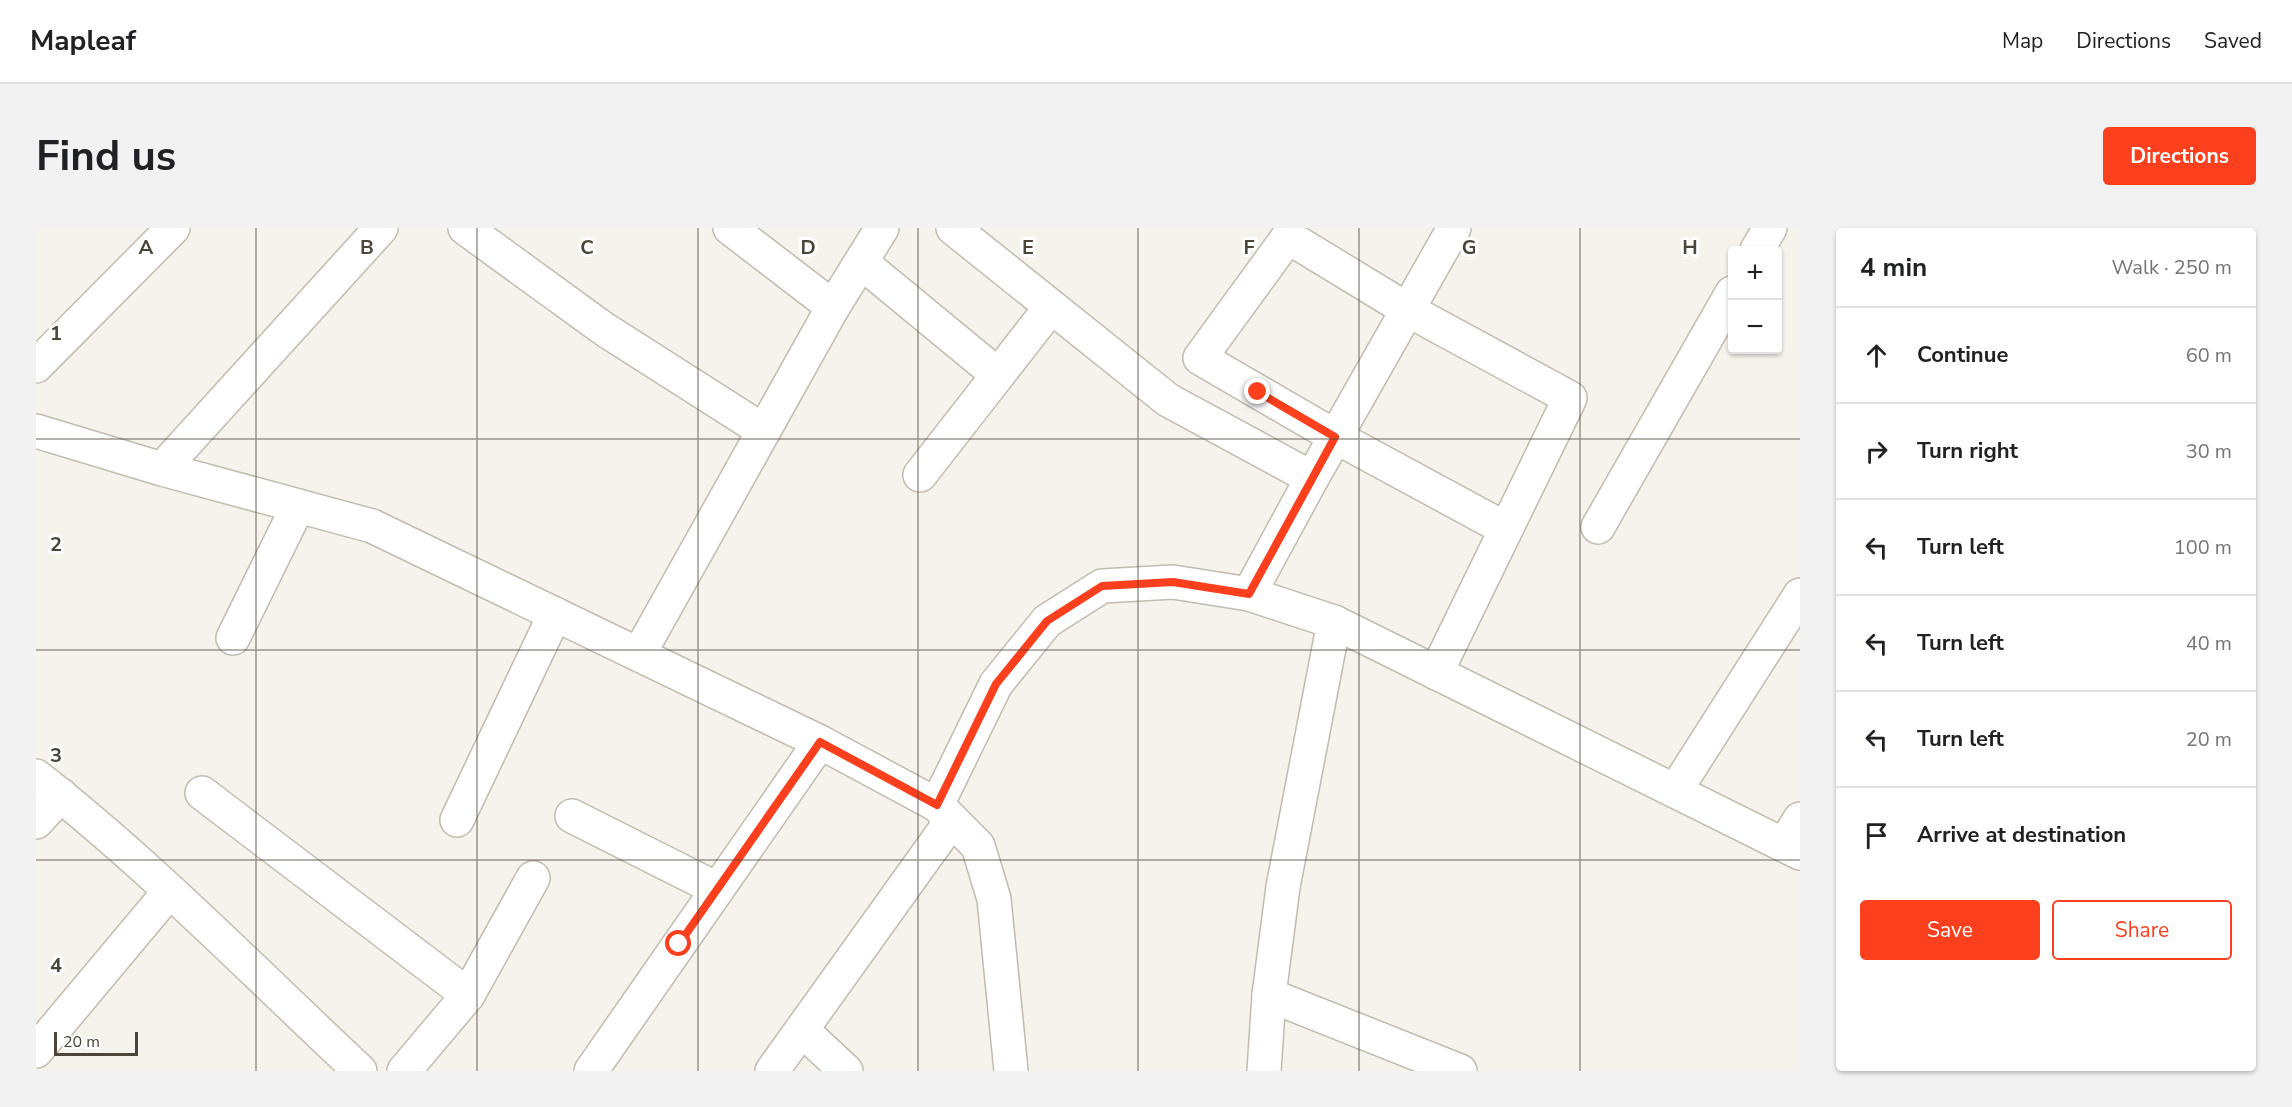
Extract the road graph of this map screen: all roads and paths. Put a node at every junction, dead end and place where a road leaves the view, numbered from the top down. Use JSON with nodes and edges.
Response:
{"nodes":[{"id":1,"x":173,"y":228,"type":"edge"},
{"id":2,"x":381,"y":228,"type":"edge"},
{"id":3,"x":465,"y":228,"type":"edge"},
{"id":4,"x":730,"y":228,"type":"edge"},
{"id":5,"x":882,"y":228,"type":"edge"},
{"id":6,"x":953,"y":228,"type":"edge"},
{"id":7,"x":1454,"y":228,"type":"edge"},
{"id":8,"x":1770,"y":228,"type":"edge"},
{"id":9,"x":1759,"y":246,"type":"edge"},
{"id":10,"x":861,"y":262,"type":"junction"},
{"id":11,"x":1728,"y":300,"type":"edge"},
{"id":12,"x":1051,"y":307,"type":"junction"},
{"id":13,"x":833,"y":308,"type":"junction"},
{"id":14,"x":1408,"y":310,"type":"junction"},
{"id":15,"x":36,"y":366,"type":"edge"},
{"id":16,"x":998,"y":375,"type":"junction"},
{"id":17,"x":764,"y":430,"type":"junction"},
{"id":18,"x":36,"y":432,"type":"edge"},
{"id":19,"x":1335,"y":437,"type":"junction"},
{"id":20,"x":162,"y":469,"type":"junction"},
{"id":21,"x":920,"y":476,"type":"dead end"},
{"id":22,"x":1312,"y":478,"type":"junction"},
{"id":23,"x":298,"y":506,"type":"junction"},
{"id":24,"x":1598,"y":527,"type":"dead end"},
{"id":25,"x":1506,"y":529,"type":"junction"},
{"id":26,"x":1249,"y":594,"type":"junction"},
{"id":27,"x":1800,"y":595,"type":"edge"},
{"id":28,"x":555,"y":614,"type":"junction"},
{"id":29,"x":1334,"y":622,"type":"junction"},
{"id":30,"x":233,"y":638,"type":"dead end"},
{"id":31,"x":639,"y":654,"type":"junction"},
{"id":32,"x":1436,"y":673,"type":"junction"},
{"id":33,"x":820,"y":742,"type":"junction"},
{"id":34,"x":49,"y":786,"type":"edge"},
{"id":35,"x":1675,"y":791,"type":"junction"},
{"id":36,"x":202,"y":793,"type":"dead end"},
{"id":37,"x":944,"y":812,"type":"junction"},
{"id":38,"x":572,"y":816,"type":"dead end"},
{"id":39,"x":457,"y":820,"type":"dead end"},
{"id":40,"x":36,"y":822,"type":"edge"},
{"id":41,"x":1795,"y":839,"type":"edge"},
{"id":42,"x":532,"y":878,"type":"dead end"},
{"id":43,"x":717,"y":890,"type":"junction"},
{"id":44,"x":169,"y":892,"type":"junction"},
{"id":45,"x":468,"y":995,"type":"junction"},
{"id":46,"x":1269,"y":995,"type":"junction"},
{"id":47,"x":802,"y":1030,"type":"junction"},
{"id":48,"x":36,"y":1051,"type":"edge"},
{"id":49,"x":360,"y":1071,"type":"edge"},
{"id":50,"x":404,"y":1071,"type":"edge"},
{"id":51,"x":591,"y":1071,"type":"edge"},
{"id":52,"x":772,"y":1071,"type":"edge"},
{"id":53,"x":846,"y":1071,"type":"edge"},
{"id":54,"x":1011,"y":1071,"type":"edge"},
{"id":55,"x":1264,"y":1071,"type":"edge"},
{"id":56,"x":1460,"y":1071,"type":"edge"}],
"edges":[{"from":1,"to":15,"type":"street"},
{"from":2,"to":20,"type":"street"},
{"from":3,"to":17,"type":"street"},
{"from":4,"to":13,"type":"street"},
{"from":5,"to":10,"type":"street"},
{"from":6,"to":12,"type":"street"},
{"from":7,"to":14,"type":"street"},
{"from":8,"to":9,"type":"street"},
{"from":10,"to":13,"type":"street"},
{"from":10,"to":16,"type":"street"},
{"from":11,"to":24,"type":"street"},
{"from":12,"to":16,"type":"street"},
{"from":12,"to":22,"type":"street"},
{"from":13,"to":17,"type":"street"},
{"from":14,"to":19,"type":"street"},
{"from":14,"to":19,"type":"street"},
{"from":14,"to":25,"type":"street"},
{"from":16,"to":21,"type":"street"},
{"from":17,"to":31,"type":"street"},
{"from":18,"to":20,"type":"street"},
{"from":19,"to":22,"type":"street"},
{"from":19,"to":25,"type":"street"},
{"from":20,"to":23,"type":"street"},
{"from":22,"to":26,"type":"street"},
{"from":23,"to":28,"type":"street"},
{"from":23,"to":30,"type":"street"},
{"from":25,"to":32,"type":"street"},
{"from":26,"to":29,"type":"street"},
{"from":26,"to":37,"type":"street"},
{"from":27,"to":35,"type":"street"},
{"from":28,"to":31,"type":"street"},
{"from":28,"to":39,"type":"street"},
{"from":29,"to":32,"type":"street"},
{"from":29,"to":46,"type":"street"},
{"from":31,"to":33,"type":"street"},
{"from":32,"to":35,"type":"street"},
{"from":33,"to":37,"type":"street"},
{"from":33,"to":43,"type":"street"},
{"from":34,"to":40,"type":"street"},
{"from":34,"to":44,"type":"street"},
{"from":35,"to":41,"type":"street"},
{"from":36,"to":45,"type":"street"},
{"from":37,"to":47,"type":"street"},
{"from":37,"to":54,"type":"street"},
{"from":38,"to":43,"type":"street"},
{"from":42,"to":45,"type":"street"},
{"from":43,"to":51,"type":"street"},
{"from":44,"to":48,"type":"street"},
{"from":44,"to":49,"type":"street"},
{"from":45,"to":50,"type":"street"},
{"from":46,"to":55,"type":"street"},
{"from":46,"to":56,"type":"street"},
{"from":47,"to":52,"type":"street"},
{"from":47,"to":53,"type":"street"}]}
